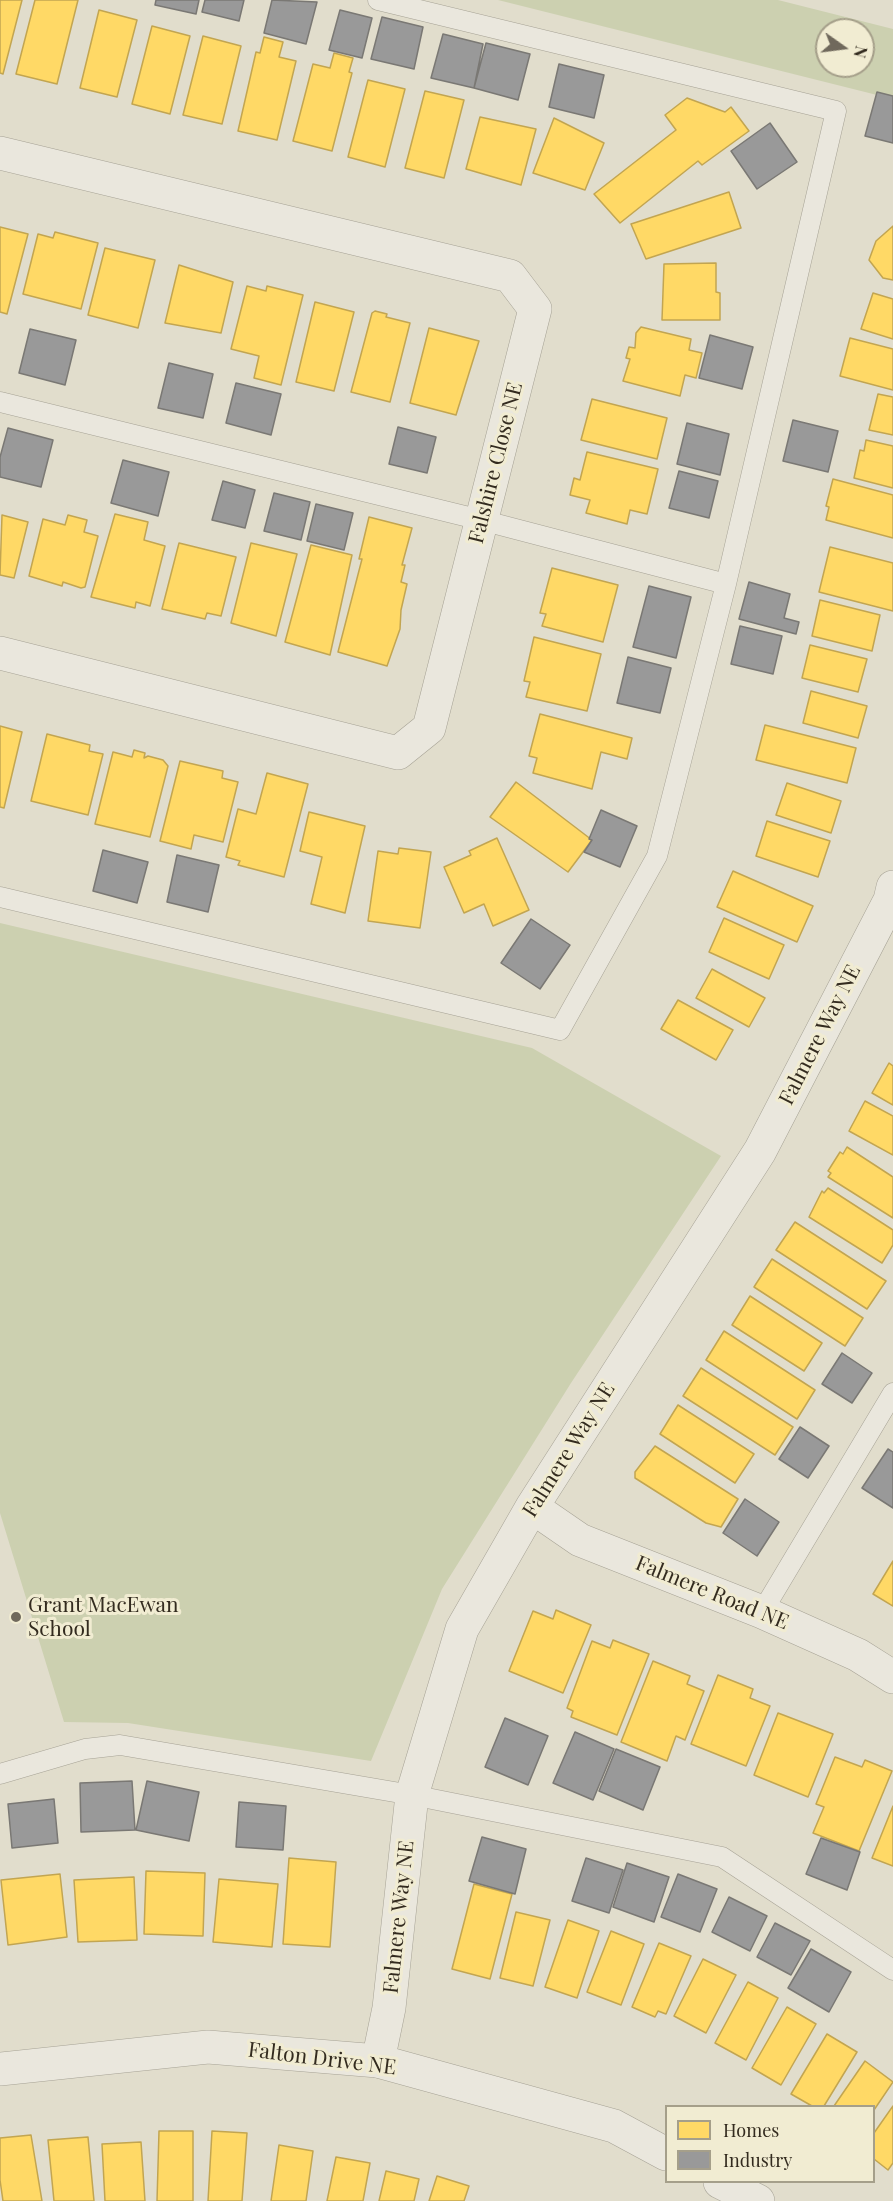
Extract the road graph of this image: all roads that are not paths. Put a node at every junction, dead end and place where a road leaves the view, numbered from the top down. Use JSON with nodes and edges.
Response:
{"nodes":[{"id":1,"x":378,"y":0,"type":"edge"},
{"id":2,"x":0,"y":153,"type":"edge"},
{"id":3,"x":0,"y":402,"type":"edge"},
{"id":4,"x":481,"y":520,"type":"junction"},
{"id":5,"x":726,"y":584,"type":"junction"},
{"id":6,"x":0,"y":653,"type":"edge"},
{"id":7,"x":893,"y":888,"type":"edge"},
{"id":8,"x":0,"y":897,"type":"edge"},
{"id":9,"x":893,"y":1393,"type":"edge"},
{"id":10,"x":532,"y":1507,"type":"junction"},
{"id":11,"x":762,"y":1612,"type":"junction"},
{"id":12,"x":893,"y":1677,"type":"edge"},
{"id":13,"x":0,"y":1774,"type":"edge"},
{"id":14,"x":412,"y":1795,"type":"junction"},
{"id":15,"x":893,"y":1970,"type":"edge"},
{"id":16,"x":378,"y":2061,"type":"junction"},
{"id":17,"x":0,"y":2069,"type":"edge"},
{"id":18,"x":665,"y":2153,"type":"edge"},
{"id":19,"x":724,"y":2183,"type":"edge"},
{"id":20,"x":758,"y":2201,"type":"edge"}],
"edges":[{"from":1,"to":5,"type":"lane"},
{"from":2,"to":4,"type":"street","name":"Falshire Close NE"},
{"from":3,"to":4,"type":"lane"},
{"from":4,"to":5,"type":"lane"},
{"from":4,"to":6,"type":"street","name":"Falshire Close NE"},
{"from":5,"to":8,"type":"lane"},
{"from":7,"to":10,"type":"street","name":"Falmere Way NE"},
{"from":9,"to":11,"type":"lane"},
{"from":10,"to":11,"type":"street","name":"Falmere Road NE"},
{"from":10,"to":14,"type":"street","name":"Falmere Way NE"},
{"from":11,"to":12,"type":"street","name":"Falmere Road NE"},
{"from":13,"to":14,"type":"lane"},
{"from":14,"to":15,"type":"lane"},
{"from":14,"to":16,"type":"street","name":"Falmere Way NE"},
{"from":16,"to":17,"type":"street","name":"Falton Drive NE"},
{"from":16,"to":18,"type":"street","name":"Falton Drive NE"},
{"from":19,"to":20,"type":"street"}]}
